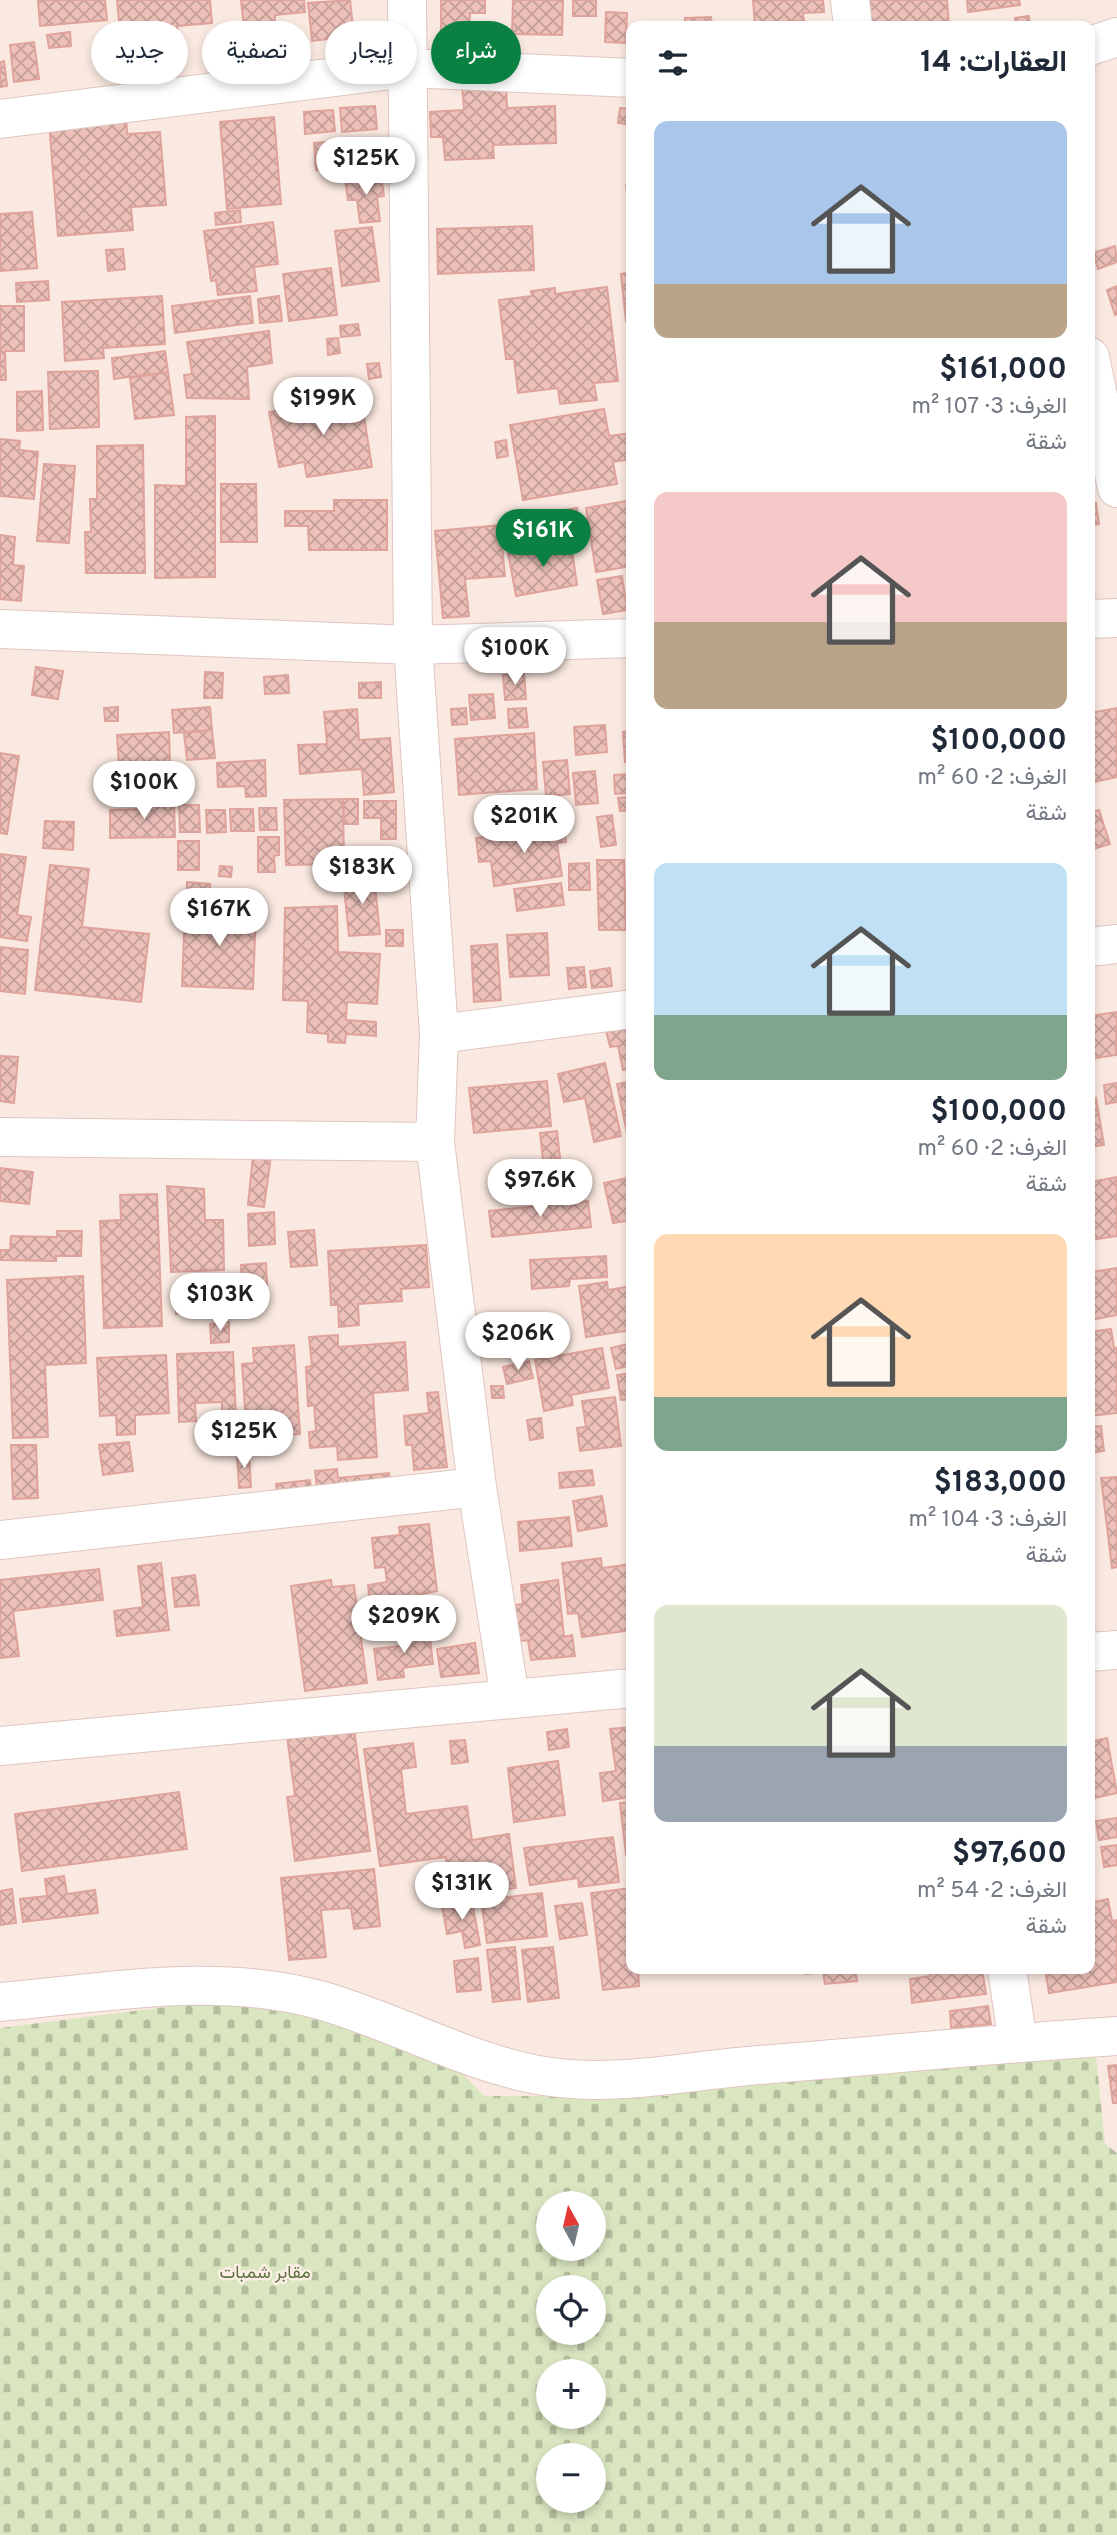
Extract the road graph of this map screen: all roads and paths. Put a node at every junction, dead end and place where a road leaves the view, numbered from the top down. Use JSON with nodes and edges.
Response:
{"nodes":[{"id":1,"x":407,"y":0,"type":"edge"},
{"id":2,"x":850,"y":0,"type":"edge"},
{"id":3,"x":407,"y":21,"type":"edge"},
{"id":4,"x":852,"y":21,"type":"edge"},
{"id":5,"x":1117,"y":37,"type":"edge"},
{"id":6,"x":1095,"y":44,"type":"edge"},
{"id":7,"x":417,"y":68,"type":"edge"},
{"id":8,"x":325,"y":78,"type":"edge"},
{"id":9,"x":626,"y":78,"type":"edge"},
{"id":10,"x":407,"y":84,"type":"edge"},
{"id":11,"x":0,"y":119,"type":"edge"},
{"id":12,"x":1095,"y":381,"type":"edge"},
{"id":13,"x":1117,"y":488,"type":"edge"},
{"id":14,"x":1117,"y":618,"type":"edge"},
{"id":15,"x":1095,"y":619,"type":"edge"},
{"id":16,"x":0,"y":629,"type":"edge"},
{"id":17,"x":626,"y":638,"type":"edge"},
{"id":18,"x":414,"y":645,"type":"junction"},
{"id":19,"x":1117,"y":944,"type":"edge"},
{"id":20,"x":1095,"y":946,"type":"edge"},
{"id":21,"x":626,"y":1010,"type":"edge"},
{"id":22,"x":439,"y":1034,"type":"junction"},
{"id":23,"x":0,"y":1137,"type":"edge"},
{"id":24,"x":435,"y":1142,"type":"junction"},
{"id":25,"x":477,"y":1487,"type":"junction"},
{"id":26,"x":0,"y":1540,"type":"edge"},
{"id":27,"x":1117,"y":1650,"type":"edge"},
{"id":28,"x":1095,"y":1652,"type":"edge"},
{"id":29,"x":626,"y":1688,"type":"edge"},
{"id":30,"x":510,"y":1698,"type":"junction"},
{"id":31,"x":0,"y":1746,"type":"edge"},
{"id":32,"x":1008,"y":1974,"type":"edge"},
{"id":33,"x":0,"y":2002,"type":"edge"},
{"id":34,"x":1117,"y":2036,"type":"edge"},
{"id":35,"x":1018,"y":2043,"type":"junction"}],
"edges":[{"from":1,"to":3,"type":"street"},
{"from":2,"to":4,"type":"street"},
{"from":5,"to":6,"type":"street"},
{"from":7,"to":9,"type":"street"},
{"from":8,"to":11,"type":"street"},
{"from":10,"to":18,"type":"street"},
{"from":12,"to":13,"type":"street"},
{"from":14,"to":15,"type":"street"},
{"from":16,"to":18,"type":"street"},
{"from":17,"to":18,"type":"street"},
{"from":18,"to":22,"type":"street"},
{"from":19,"to":20,"type":"street"},
{"from":21,"to":22,"type":"street"},
{"from":22,"to":24,"type":"street"},
{"from":23,"to":24,"type":"street"},
{"from":24,"to":25,"type":"street"},
{"from":25,"to":26,"type":"street"},
{"from":25,"to":30,"type":"street"},
{"from":27,"to":28,"type":"street"},
{"from":29,"to":30,"type":"street"},
{"from":30,"to":31,"type":"street"},
{"from":32,"to":35,"type":"street"},
{"from":33,"to":35,"type":"street"},
{"from":34,"to":35,"type":"street"}]}
